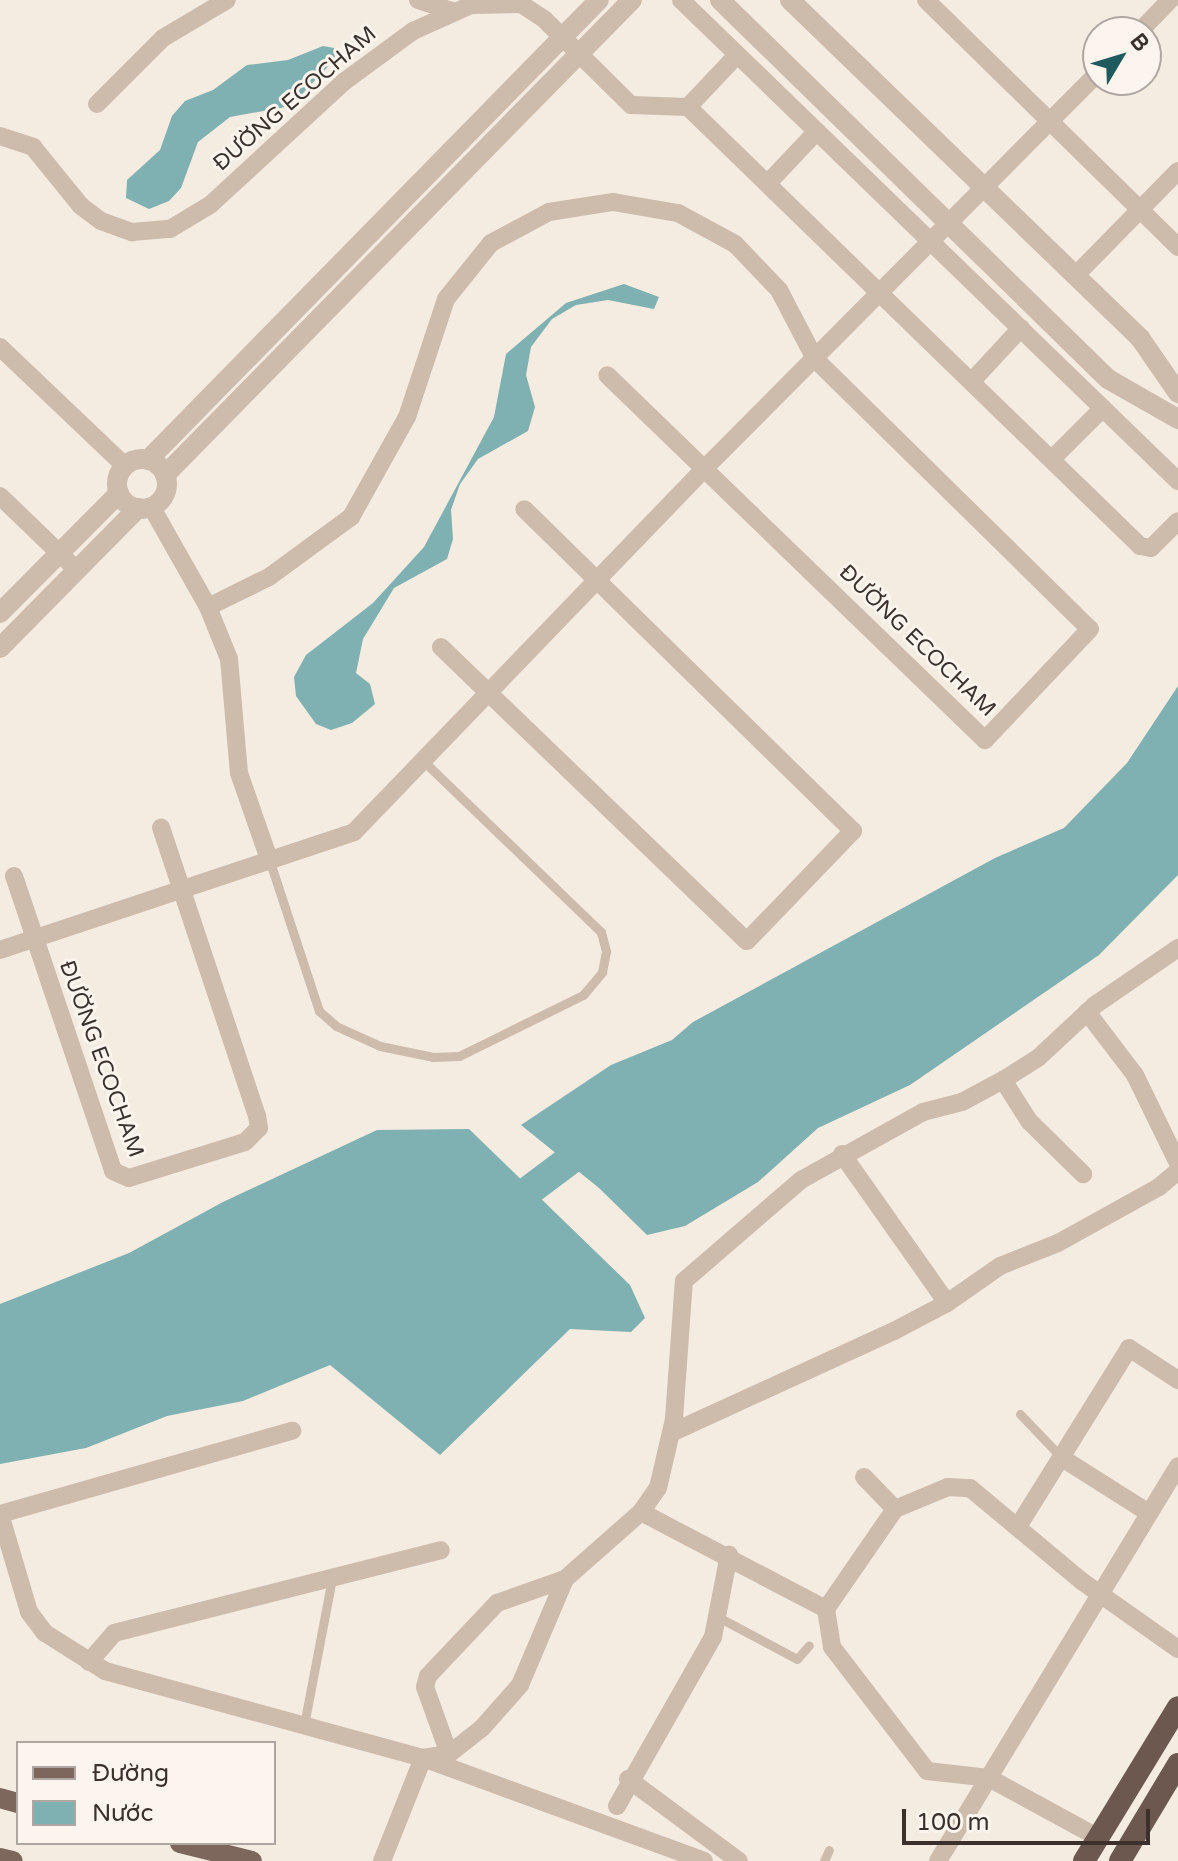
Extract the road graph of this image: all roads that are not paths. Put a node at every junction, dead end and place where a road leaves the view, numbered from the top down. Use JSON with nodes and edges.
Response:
{"nodes":[{"id":1,"x":227,"y":0,"type":"edge"},
{"id":2,"x":418,"y":0,"type":"edge"},
{"id":3,"x":599,"y":0,"type":"edge"},
{"id":4,"x":632,"y":0,"type":"edge"},
{"id":5,"x":681,"y":0,"type":"edge"},
{"id":6,"x":720,"y":0,"type":"edge"},
{"id":7,"x":790,"y":0,"type":"edge"},
{"id":8,"x":926,"y":0,"type":"edge"},
{"id":9,"x":1170,"y":0,"type":"edge"},
{"id":10,"x":451,"y":11,"type":"junction"},
{"id":11,"x":1154,"y":16,"type":"edge"},
{"id":12,"x":562,"y":37,"type":"junction"},
{"id":13,"x":579,"y":54,"type":"junction"},
{"id":14,"x":737,"y":55,"type":"junction"},
{"id":15,"x":1082,"y":89,"type":"edge"},
{"id":16,"x":97,"y":104,"type":"dead end"},
{"id":17,"x":688,"y":107,"type":"junction"},
{"id":18,"x":1050,"y":122,"type":"junction"},
{"id":19,"x":816,"y":132,"type":"junction"},
{"id":20,"x":0,"y":136,"type":"edge"},
{"id":21,"x":1178,"y":171,"type":"edge"},
{"id":22,"x":768,"y":183,"type":"junction"},
{"id":23,"x":984,"y":188,"type":"junction"},
{"id":24,"x":1140,"y":210,"type":"junction"},
{"id":25,"x":949,"y":224,"type":"junction"},
{"id":26,"x":931,"y":242,"type":"junction"},
{"id":27,"x":1178,"y":247,"type":"edge"},
{"id":28,"x":1075,"y":276,"type":"junction"},
{"id":29,"x":881,"y":293,"type":"junction"},
{"id":30,"x":1021,"y":328,"type":"junction"},
{"id":31,"x":0,"y":347,"type":"edge"},
{"id":32,"x":815,"y":359,"type":"junction"},
{"id":33,"x":607,"y":375,"type":"dead end"},
{"id":34,"x":972,"y":381,"type":"junction"},
{"id":35,"x":1178,"y":393,"type":"edge"},
{"id":36,"x":1103,"y":408,"type":"junction"},
{"id":37,"x":1178,"y":419,"type":"edge"},
{"id":38,"x":1052,"y":459,"type":"junction"},
{"id":39,"x":148,"y":460,"type":"junction"},
{"id":40,"x":125,"y":466,"type":"junction"},
{"id":41,"x":704,"y":469,"type":"junction"},
{"id":42,"x":165,"y":475,"type":"junction"},
{"id":43,"x":1178,"y":481,"type":"edge"},
{"id":44,"x":119,"y":493,"type":"junction"},
{"id":45,"x":0,"y":496,"type":"edge"},
{"id":46,"x":524,"y":509,"type":"dead end"},
{"id":47,"x":147,"y":511,"type":"junction"},
{"id":48,"x":1178,"y":521,"type":"edge"},
{"id":49,"x":59,"y":553,"type":"junction"},
{"id":50,"x":77,"y":570,"type":"junction"},
{"id":51,"x":597,"y":580,"type":"junction"},
{"id":52,"x":208,"y":607,"type":"junction"},
{"id":53,"x":0,"y":613,"type":"edge"},
{"id":54,"x":441,"y":647,"type":"dead end"},
{"id":55,"x":0,"y":648,"type":"edge"},
{"id":56,"x":488,"y":692,"type":"junction"},
{"id":57,"x":423,"y":761,"type":"junction"},
{"id":58,"x":161,"y":828,"type":"dead end"},
{"id":59,"x":270,"y":862,"type":"junction"},
{"id":60,"x":14,"y":876,"type":"dead end"},
{"id":61,"x":182,"y":890,"type":"junction"},
{"id":62,"x":33,"y":940,"type":"junction"},
{"id":63,"x":1178,"y":948,"type":"edge"},
{"id":64,"x":0,"y":950,"type":"edge"},
{"id":65,"x":1091,"y":1009,"type":"junction"},
{"id":66,"x":1003,"y":1080,"type":"junction"},
{"id":67,"x":842,"y":1154,"type":"junction"},
{"id":68,"x":1178,"y":1163,"type":"edge"},
{"id":69,"x":1178,"y":1171,"type":"edge"},
{"id":70,"x":1083,"y":1174,"type":"dead end"},
{"id":71,"x":947,"y":1303,"type":"junction"},
{"id":72,"x":1178,"y":1380,"type":"edge"},
{"id":73,"x":1020,"y":1414,"type":"dead end"},
{"id":74,"x":292,"y":1431,"type":"dead end"},
{"id":75,"x":671,"y":1433,"type":"junction"},
{"id":76,"x":1062,"y":1458,"type":"junction"},
{"id":77,"x":1178,"y":1466,"type":"edge"},
{"id":78,"x":864,"y":1477,"type":"dead end"},
{"id":79,"x":895,"y":1509,"type":"junction"},
{"id":80,"x":641,"y":1512,"type":"junction"},
{"id":81,"x":1149,"y":1513,"type":"junction"},
{"id":82,"x":0,"y":1514,"type":"edge"},
{"id":83,"x":1019,"y":1525,"type":"junction"},
{"id":84,"x":441,"y":1550,"type":"dead end"},
{"id":85,"x":729,"y":1555,"type":"junction"},
{"id":86,"x":332,"y":1578,"type":"junction"},
{"id":87,"x":565,"y":1579,"type":"junction"},
{"id":88,"x":1100,"y":1594,"type":"junction"},
{"id":89,"x":826,"y":1609,"type":"junction"},
{"id":90,"x":718,"y":1617,"type":"junction"},
{"id":91,"x":809,"y":1645,"type":"dead end"},
{"id":92,"x":1178,"y":1649,"type":"edge"},
{"id":93,"x":89,"y":1662,"type":"junction"},
{"id":94,"x":1178,"y":1707,"type":"edge"},
{"id":95,"x":304,"y":1725,"type":"junction"},
{"id":96,"x":449,"y":1754,"type":"junction"},
{"id":97,"x":423,"y":1758,"type":"junction"},
{"id":98,"x":1178,"y":1764,"type":"edge"},
{"id":99,"x":989,"y":1778,"type":"junction"},
{"id":100,"x":628,"y":1779,"type":"junction"},
{"id":101,"x":617,"y":1806,"type":"dead end"},
{"id":102,"x":1097,"y":1837,"type":"junction"},
{"id":103,"x":188,"y":1845,"type":"edge"},
{"id":104,"x":829,"y":1850,"type":"dead end"},
{"id":105,"x":0,"y":1858,"type":"edge"},
{"id":106,"x":13,"y":1861,"type":"edge"},
{"id":107,"x":252,"y":1861,"type":"edge"},
{"id":108,"x":382,"y":1861,"type":"edge"},
{"id":109,"x":704,"y":1861,"type":"edge"},
{"id":110,"x":739,"y":1861,"type":"edge"},
{"id":111,"x":824,"y":1861,"type":"edge"},
{"id":112,"x":938,"y":1861,"type":"edge"},
{"id":113,"x":1084,"y":1861,"type":"edge"},
{"id":114,"x":1120,"y":1861,"type":"edge"}],
"edges":[{"from":1,"to":16,"type":"street"},
{"from":2,"to":10,"type":"street"},
{"from":3,"to":12,"type":"street"},
{"from":4,"to":13,"type":"street"},
{"from":5,"to":14,"type":"street"},
{"from":6,"to":25,"type":"street"},
{"from":7,"to":23,"type":"street"},
{"from":8,"to":18,"type":"street"},
{"from":9,"to":11,"type":"street"},
{"from":10,"to":12,"type":"street","name":"ĐƯỜNG ECOCHAM"},
{"from":10,"to":20,"type":"street","name":"ĐƯỜNG ECOCHAM"},
{"from":12,"to":13,"type":"street","name":"ĐƯỜNG ECOCHAM"},
{"from":12,"to":39,"type":"street"},
{"from":13,"to":17,"type":"street","name":"ĐƯỜNG ECOCHAM"},
{"from":13,"to":42,"type":"street"},
{"from":14,"to":17,"type":"street"},
{"from":14,"to":19,"type":"street"},
{"from":15,"to":18,"type":"street","name":"ĐƯỜNG ECOCHAM"},
{"from":17,"to":22,"type":"street"},
{"from":18,"to":23,"type":"street","name":"ĐƯỜNG ECOCHAM"},
{"from":18,"to":24,"type":"street"},
{"from":19,"to":22,"type":"street"},
{"from":19,"to":26,"type":"street"},
{"from":21,"to":24,"type":"street"},
{"from":22,"to":29,"type":"street"},
{"from":23,"to":25,"type":"street","name":"ĐƯỜNG ECOCHAM"},
{"from":23,"to":28,"type":"street"},
{"from":24,"to":27,"type":"street"},
{"from":24,"to":28,"type":"street"},
{"from":25,"to":26,"type":"street","name":"ĐƯỜNG ECOCHAM"},
{"from":25,"to":37,"type":"street"},
{"from":26,"to":29,"type":"street","name":"ĐƯỜNG ECOCHAM"},
{"from":26,"to":30,"type":"street"},
{"from":28,"to":35,"type":"street"},
{"from":29,"to":32,"type":"street","name":"ĐƯỜNG ECOCHAM"},
{"from":29,"to":34,"type":"street"},
{"from":30,"to":34,"type":"street"},
{"from":30,"to":36,"type":"street"},
{"from":31,"to":40,"type":"street"},
{"from":32,"to":41,"type":"street","name":"ĐƯỜNG ECOCHAM"},
{"from":32,"to":41,"type":"street","name":"ĐƯỜNG ECOCHAM"},
{"from":32,"to":52,"type":"street","name":"ĐƯỜNG ECOCHAM"},
{"from":33,"to":41,"type":"street","name":"ĐƯỜNG ECOCHAM"},
{"from":34,"to":38,"type":"street"},
{"from":36,"to":38,"type":"street"},
{"from":36,"to":43,"type":"street"},
{"from":38,"to":48,"type":"street"},
{"from":39,"to":40,"type":"street"},
{"from":39,"to":42,"type":"street"},
{"from":40,"to":44,"type":"street"},
{"from":41,"to":51,"type":"street","name":"ĐƯỜNG ECOCHAM"},
{"from":42,"to":47,"type":"street"},
{"from":44,"to":47,"type":"street"},
{"from":44,"to":49,"type":"street"},
{"from":45,"to":49,"type":"street"},
{"from":46,"to":51,"type":"street"},
{"from":47,"to":50,"type":"street"},
{"from":47,"to":52,"type":"street"},
{"from":49,"to":50,"type":"street"},
{"from":49,"to":53,"type":"street"},
{"from":50,"to":55,"type":"street"},
{"from":51,"to":56,"type":"street","name":"ĐƯỜNG ECOCHAM"},
{"from":51,"to":56,"type":"street"},
{"from":52,"to":59,"type":"street"},
{"from":54,"to":56,"type":"street"},
{"from":56,"to":57,"type":"street","name":"ĐƯỜNG ECOCHAM"},
{"from":57,"to":59,"type":"street","name":"ĐƯỜNG ECOCHAM"},
{"from":57,"to":59,"type":"lane"},
{"from":58,"to":61,"type":"street","name":"ĐƯỜNG ECOCHAM"},
{"from":59,"to":61,"type":"street","name":"ĐƯỜNG ECOCHAM"},
{"from":60,"to":62,"type":"street","name":"ĐƯỜNG ECOCHAM"},
{"from":61,"to":62,"type":"street","name":"ĐƯỜNG ECOCHAM"},
{"from":61,"to":62,"type":"street","name":"ĐƯỜNG ECOCHAM"},
{"from":62,"to":64,"type":"street","name":"ĐƯỜNG ECOCHAM"},
{"from":63,"to":65,"type":"street"},
{"from":65,"to":66,"type":"street"},
{"from":65,"to":68,"type":"street"},
{"from":66,"to":67,"type":"street"},
{"from":66,"to":70,"type":"street"},
{"from":67,"to":71,"type":"street"},
{"from":67,"to":75,"type":"street"},
{"from":69,"to":71,"type":"street"},
{"from":71,"to":75,"type":"street"},
{"from":72,"to":76,"type":"street"},
{"from":73,"to":76,"type":"lane"},
{"from":74,"to":82,"type":"street"},
{"from":75,"to":80,"type":"street"},
{"from":76,"to":81,"type":"street"},
{"from":76,"to":83,"type":"street"},
{"from":77,"to":81,"type":"street"},
{"from":78,"to":79,"type":"street"},
{"from":79,"to":83,"type":"street"},
{"from":79,"to":89,"type":"street"},
{"from":80,"to":85,"type":"street"},
{"from":80,"to":87,"type":"street"},
{"from":81,"to":88,"type":"street"},
{"from":82,"to":93,"type":"street"},
{"from":83,"to":88,"type":"street"},
{"from":84,"to":86,"type":"street"},
{"from":85,"to":89,"type":"street"},
{"from":85,"to":90,"type":"street"},
{"from":86,"to":93,"type":"street"},
{"from":86,"to":95,"type":"lane"},
{"from":87,"to":96,"type":"street"},
{"from":87,"to":96,"type":"street"},
{"from":88,"to":92,"type":"street"},
{"from":88,"to":99,"type":"street"},
{"from":89,"to":99,"type":"street"},
{"from":90,"to":91,"type":"lane"},
{"from":90,"to":100,"type":"street"},
{"from":93,"to":95,"type":"street"},
{"from":94,"to":102,"type":"highway"},
{"from":95,"to":97,"type":"street"},
{"from":96,"to":97,"type":"street"},
{"from":97,"to":108,"type":"street"},
{"from":97,"to":109,"type":"street"},
{"from":98,"to":114,"type":"highway"},
{"from":99,"to":102,"type":"street"},
{"from":99,"to":112,"type":"street"},
{"from":100,"to":101,"type":"street"},
{"from":100,"to":110,"type":"street"},
{"from":102,"to":113,"type":"highway"},
{"from":103,"to":107,"type":"main road"},
{"from":104,"to":111,"type":"lane"},
{"from":105,"to":106,"type":"main road"}]}
